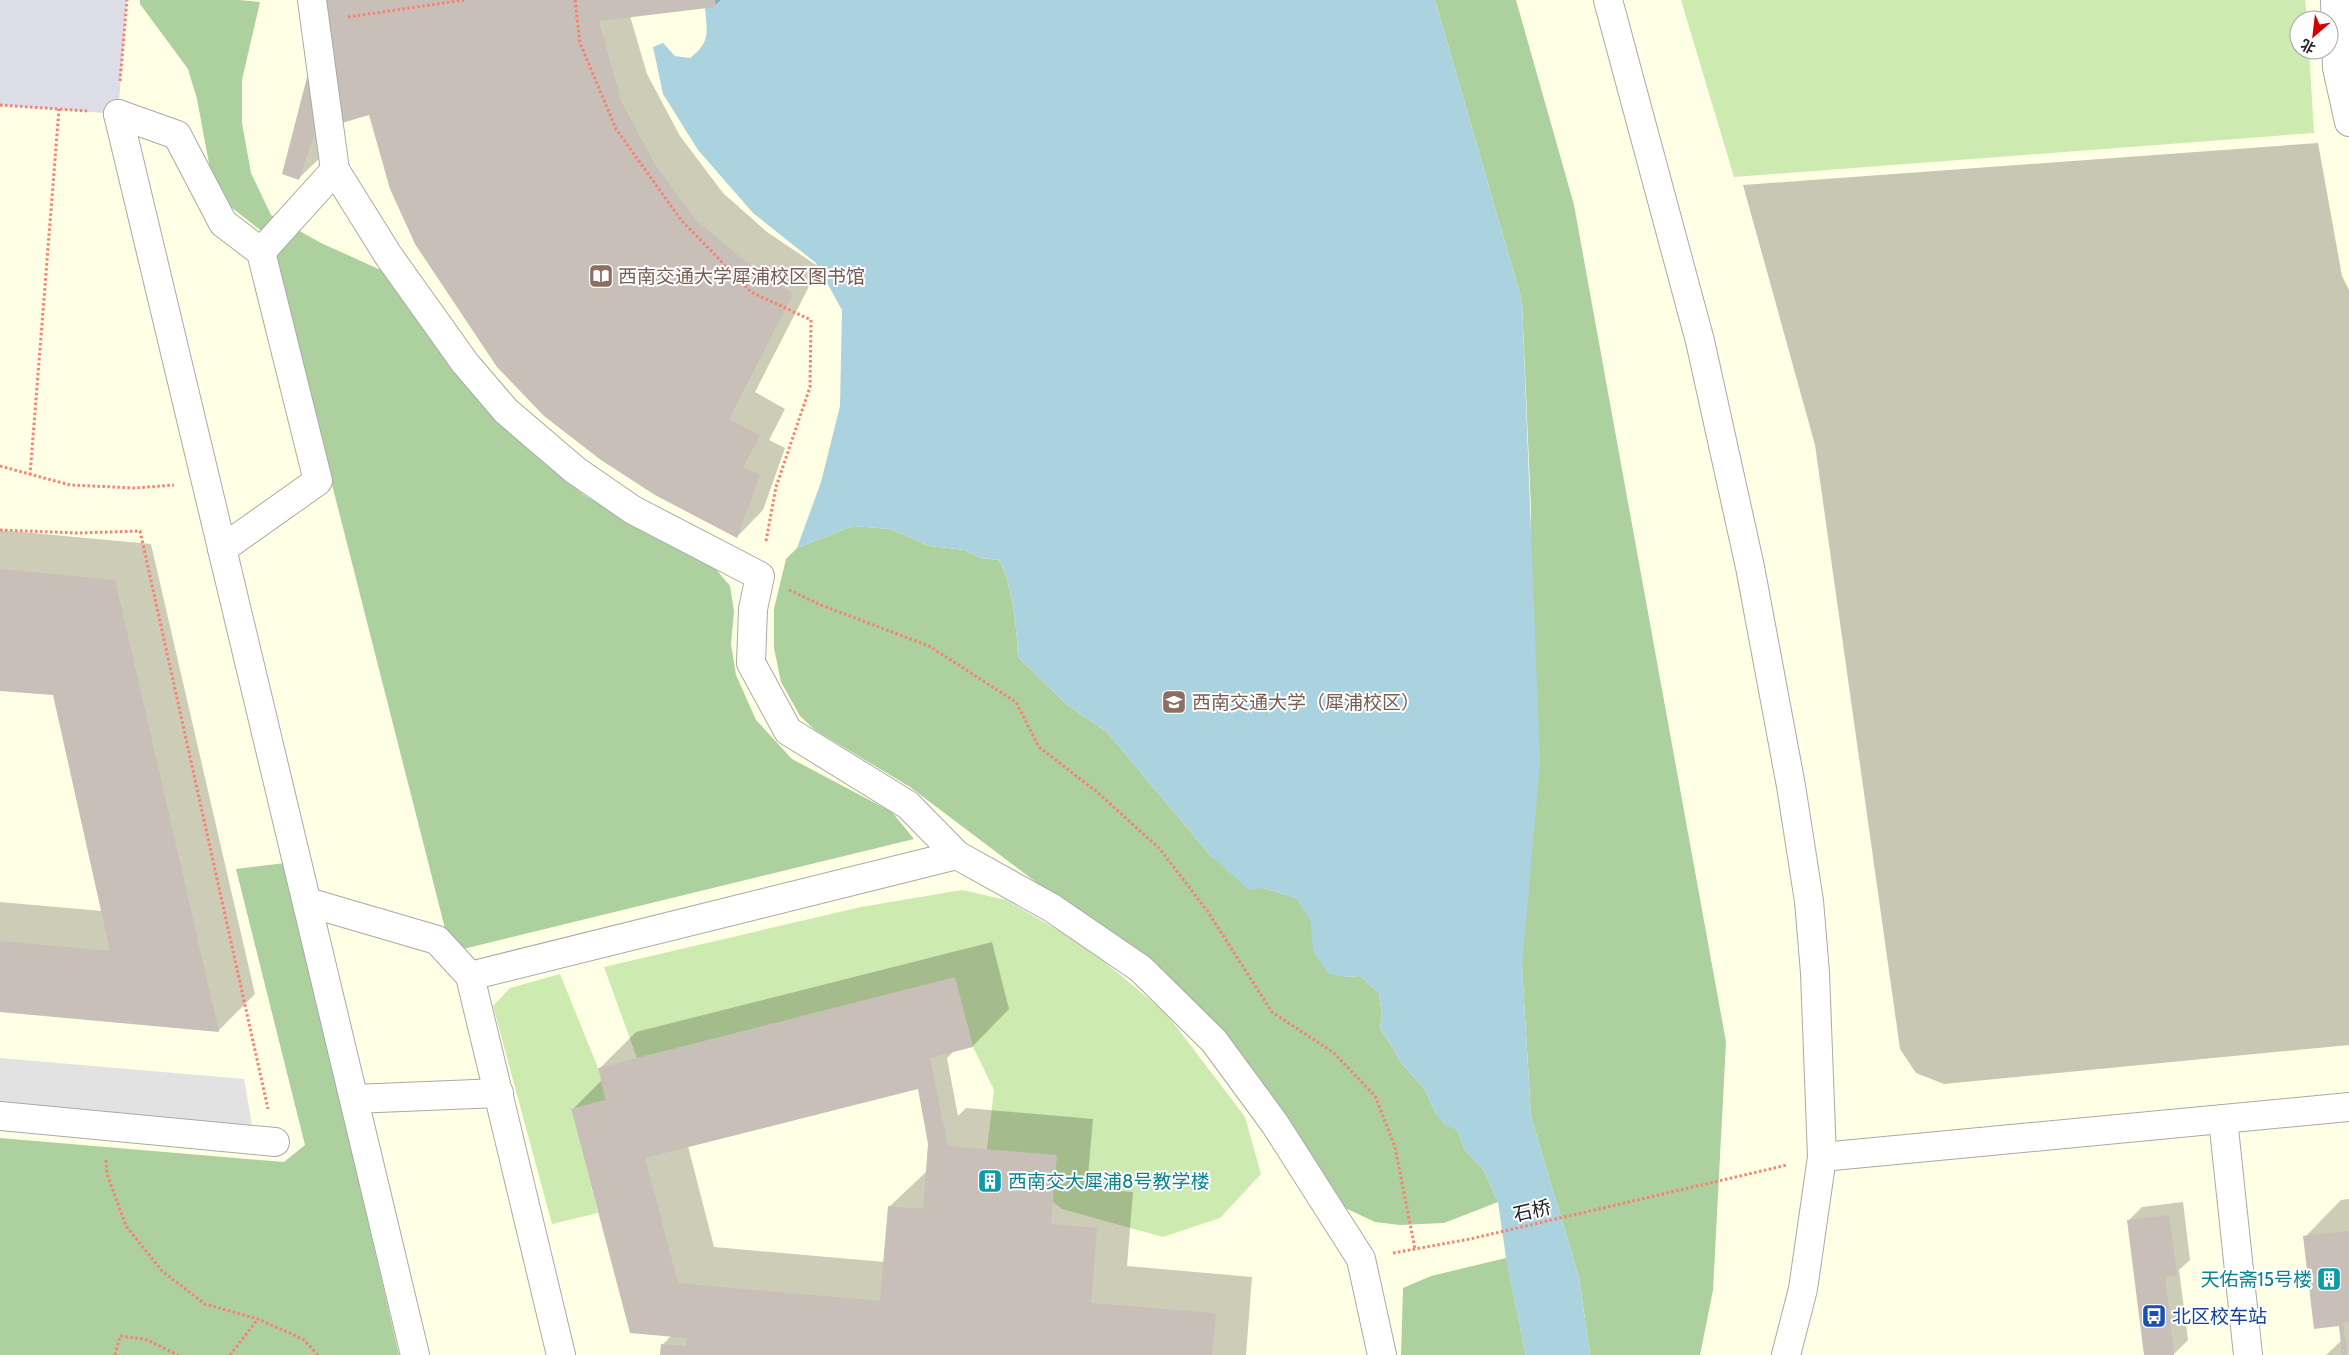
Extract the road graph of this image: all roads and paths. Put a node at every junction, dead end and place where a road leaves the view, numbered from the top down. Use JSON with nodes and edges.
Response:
{"nodes":[{"id":1,"x":126,"y":0,"type":"edge"},
{"id":2,"x":464,"y":0,"type":"edge"},
{"id":3,"x":574,"y":0,"type":"edge"},
{"id":4,"x":1608,"y":0,"type":"edge"},
{"id":5,"x":2335,"y":0,"type":"edge"},
{"id":6,"x":313,"y":11,"type":"edge"},
{"id":7,"x":0,"y":104,"type":"edge"},
{"id":8,"x":60,"y":109,"type":"junction"},
{"id":9,"x":118,"y":114,"type":"junction"},
{"id":10,"x":2349,"y":122,"type":"edge"},
{"id":11,"x":335,"y":170,"type":"junction"},
{"id":12,"x":261,"y":252,"type":"junction"},
{"id":13,"x":0,"y":466,"type":"edge"},
{"id":14,"x":30,"y":475,"type":"junction"},
{"id":15,"x":206,"y":482,"type":"junction"},
{"id":16,"x":0,"y":530,"type":"edge"},
{"id":17,"x":222,"y":549,"type":"junction"},
{"id":18,"x":760,"y":576,"type":"junction"},
{"id":19,"x":957,"y":855,"type":"junction"},
{"id":20,"x":307,"y":902,"type":"junction"},
{"id":21,"x":470,"y":976,"type":"junction"},
{"id":22,"x":499,"y":1093,"type":"junction"},
{"id":23,"x":354,"y":1099,"type":"junction"},
{"id":24,"x":2349,"y":1107,"type":"edge"},
{"id":25,"x":0,"y":1116,"type":"edge"},
{"id":26,"x":2223,"y":1119,"type":"junction"},
{"id":27,"x":104,"y":1126,"type":"junction"},
{"id":28,"x":275,"y":1142,"type":"joint"},
{"id":29,"x":1822,"y":1157,"type":"junction"},
{"id":30,"x":1416,"y":1249,"type":"junction"},
{"id":31,"x":1360,"y":1259,"type":"junction"},
{"id":32,"x":258,"y":1319,"type":"junction"},
{"id":33,"x":115,"y":1355,"type":"edge"},
{"id":34,"x":178,"y":1355,"type":"edge"},
{"id":35,"x":230,"y":1355,"type":"edge"},
{"id":36,"x":318,"y":1355,"type":"edge"},
{"id":37,"x":416,"y":1355,"type":"edge"},
{"id":38,"x":561,"y":1355,"type":"edge"},
{"id":39,"x":1382,"y":1355,"type":"edge"},
{"id":40,"x":1786,"y":1355,"type":"edge"},
{"id":41,"x":2248,"y":1355,"type":"edge"}],
"edges":[{"from":1,"to":9,"type":"path"},
{"from":2,"to":6,"type":"path"},
{"from":3,"to":18,"type":"path"},
{"from":4,"to":29,"type":"street"},
{"from":5,"to":10,"type":"street"},
{"from":6,"to":11,"type":"street"},
{"from":7,"to":8,"type":"path"},
{"from":8,"to":9,"type":"path"},
{"from":8,"to":14,"type":"path"},
{"from":9,"to":12,"type":"street"},
{"from":9,"to":15,"type":"street"},
{"from":11,"to":12,"type":"street"},
{"from":11,"to":18,"type":"street"},
{"from":12,"to":17,"type":"street"},
{"from":13,"to":14,"type":"path"},
{"from":14,"to":15,"type":"path"},
{"from":15,"to":17,"type":"street"},
{"from":16,"to":28,"type":"path"},
{"from":17,"to":20,"type":"street"},
{"from":18,"to":19,"type":"street"},
{"from":18,"to":30,"type":"path"},
{"from":19,"to":21,"type":"street"},
{"from":19,"to":31,"type":"street"},
{"from":20,"to":21,"type":"street"},
{"from":20,"to":23,"type":"street"},
{"from":21,"to":22,"type":"street"},
{"from":22,"to":23,"type":"street"},
{"from":22,"to":38,"type":"street"},
{"from":23,"to":37,"type":"street"},
{"from":24,"to":26,"type":"street"},
{"from":25,"to":27,"type":"street"},
{"from":26,"to":29,"type":"street"},
{"from":26,"to":41,"type":"street"},
{"from":27,"to":28,"type":"street"},
{"from":27,"to":32,"type":"path"},
{"from":29,"to":30,"type":"path","name":"石桥"},
{"from":29,"to":40,"type":"street"},
{"from":30,"to":31,"type":"path","name":"石桥"},
{"from":31,"to":39,"type":"street"},
{"from":32,"to":35,"type":"path"},
{"from":32,"to":36,"type":"path"},
{"from":33,"to":34,"type":"path"}]}
